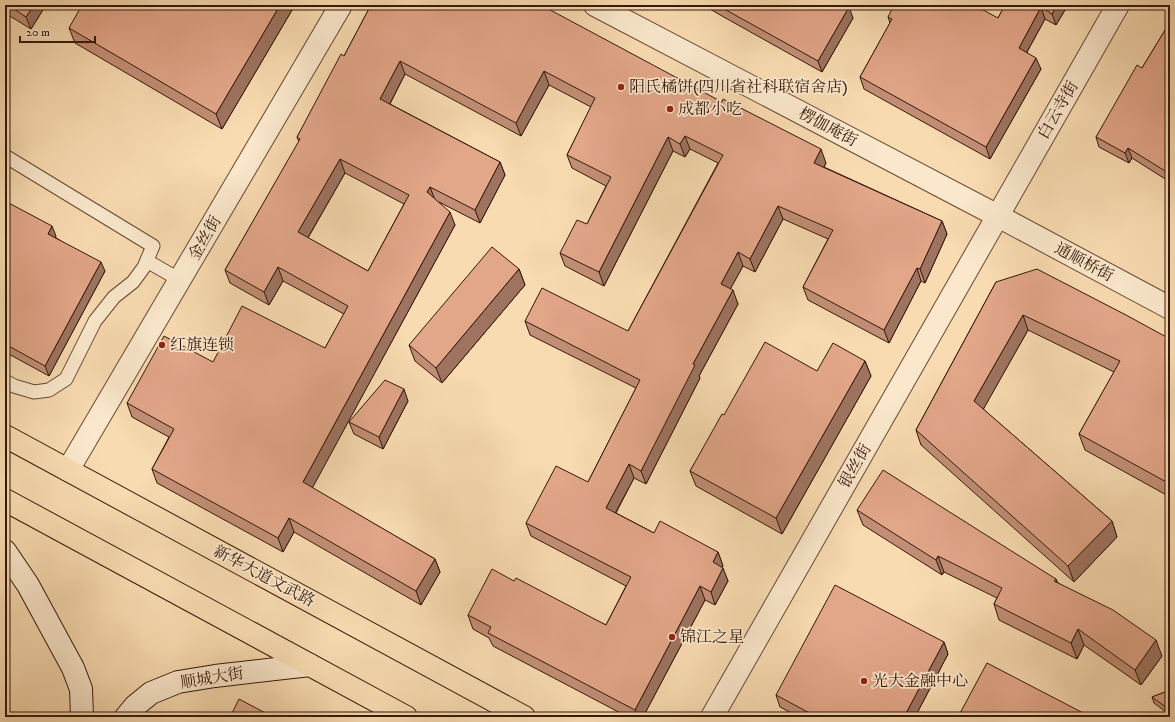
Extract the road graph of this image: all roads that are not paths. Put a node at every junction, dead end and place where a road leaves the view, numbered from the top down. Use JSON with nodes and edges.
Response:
{"nodes":[{"id":1,"x":341,"y":5,"type":"edge"},
{"id":2,"x":595,"y":5,"type":"edge"},
{"id":3,"x":1118,"y":5,"type":"edge"},
{"id":4,"x":5,"y":156,"type":"edge"},
{"id":5,"x":998,"y":216,"type":"junction"},
{"id":6,"x":147,"y":261,"type":"junction"},
{"id":7,"x":180,"y":280,"type":"junction"},
{"id":8,"x":1170,"y":308,"type":"edge"},
{"id":9,"x":5,"y":381,"type":"edge"},
{"id":10,"x":5,"y":436,"type":"edge"},
{"id":11,"x":68,"y":470,"type":"junction"},
{"id":12,"x":5,"y":500,"type":"edge"},
{"id":13,"x":5,"y":551,"type":"edge"},
{"id":14,"x":310,"y":665,"type":"junction"},
{"id":15,"x":82,"y":717,"type":"edge"},
{"id":16,"x":126,"y":717,"type":"edge"},
{"id":17,"x":406,"y":717,"type":"edge"},
{"id":18,"x":524,"y":717,"type":"edge"},
{"id":19,"x":712,"y":717,"type":"edge"}],
"edges":[{"from":1,"to":7,"type":"street","name":"金丝街"},
{"from":2,"to":5,"type":"street","name":"楞伽庵街"},
{"from":3,"to":5,"type":"street","name":"白云寺街"},
{"from":4,"to":6,"type":"lane"},
{"from":5,"to":8,"type":"street","name":"通顺桥街"},
{"from":5,"to":19,"type":"street","name":"银丝街"},
{"from":6,"to":7,"type":"lane"},
{"from":6,"to":9,"type":"lane"},
{"from":7,"to":11,"type":"street","name":"金丝街"},
{"from":10,"to":11,"type":"main road","name":"新华大道文武路"},
{"from":11,"to":18,"type":"main road","name":"新华大道文武路"},
{"from":12,"to":14,"type":"main road"},
{"from":13,"to":15,"type":"street"},
{"from":14,"to":16,"type":"street","name":"顺城大街"},
{"from":14,"to":17,"type":"main road"}]}
